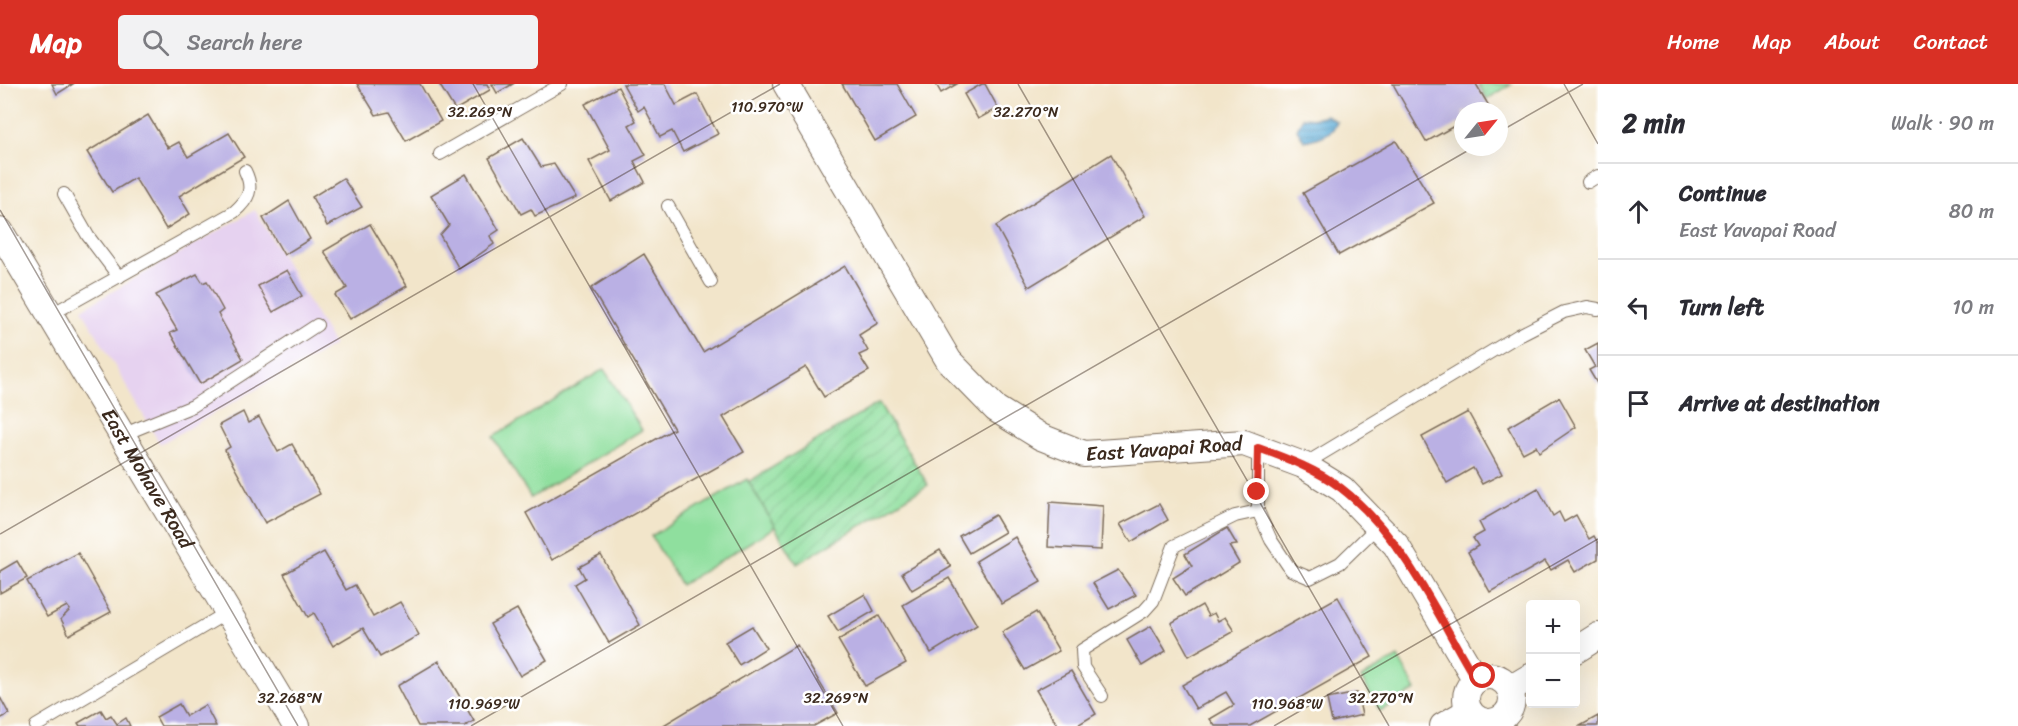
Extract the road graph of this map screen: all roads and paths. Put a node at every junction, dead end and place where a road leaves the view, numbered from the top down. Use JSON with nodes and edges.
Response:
{"nodes":[{"id":1,"x":562,"y":84,"type":"edge"},
{"id":2,"x":786,"y":84,"type":"edge"},
{"id":3,"x":440,"y":154,"type":"dead end"},
{"id":4,"x":245,"y":171,"type":"dead end"},
{"id":5,"x":64,"y":194,"type":"dead end"},
{"id":6,"x":668,"y":206,"type":"dead end"},
{"id":7,"x":0,"y":231,"type":"edge"},
{"id":8,"x":118,"y":276,"type":"junction"},
{"id":9,"x":711,"y":282,"type":"dead end"},
{"id":10,"x":1598,"y":309,"type":"edge"},
{"id":11,"x":50,"y":315,"type":"junction"},
{"id":12,"x":317,"y":325,"type":"dead end"},
{"id":13,"x":122,"y":435,"type":"junction"},
{"id":14,"x":1258,"y":448,"type":"junction"},
{"id":15,"x":1303,"y":465,"type":"junction"},
{"id":16,"x":1258,"y":511,"type":"junction"},
{"id":17,"x":1378,"y":525,"type":"junction"},
{"id":18,"x":228,"y":612,"type":"junction"},
{"id":19,"x":1598,"y":636,"type":"edge"},
{"id":20,"x":1580,"y":647,"type":"edge"},
{"id":21,"x":1476,"y":680,"type":"junction"},
{"id":22,"x":1520,"y":683,"type":"edge"},
{"id":23,"x":1102,"y":696,"type":"dead end"},
{"id":24,"x":1469,"y":711,"type":"junction"},
{"id":25,"x":1501,"y":723,"type":"edge"},
{"id":26,"x":36,"y":726,"type":"edge"},
{"id":27,"x":296,"y":726,"type":"edge"},
{"id":28,"x":1443,"y":726,"type":"edge"}],
"edges":[{"from":1,"to":3,"type":"lane"},
{"from":2,"to":14,"type":"street","name":"East Yavapai Road"},
{"from":4,"to":8,"type":"lane"},
{"from":5,"to":8,"type":"lane"},
{"from":6,"to":9,"type":"lane"},
{"from":7,"to":11,"type":"street","name":"East Mohave Road"},
{"from":8,"to":11,"type":"lane"},
{"from":10,"to":15,"type":"lane"},
{"from":11,"to":13,"type":"street","name":"East Mohave Road"},
{"from":12,"to":13,"type":"lane"},
{"from":13,"to":18,"type":"street","name":"East Mohave Road"},
{"from":14,"to":15,"type":"street","name":"East Yavapai Road"},
{"from":14,"to":16,"type":"lane"},
{"from":15,"to":17,"type":"street","name":"East Yavapai Road"},
{"from":16,"to":17,"type":"lane"},
{"from":16,"to":23,"type":"lane"},
{"from":17,"to":21,"type":"street","name":"East Yavapai Road"},
{"from":18,"to":26,"type":"lane"},
{"from":18,"to":27,"type":"street","name":"East Mohave Road"},
{"from":19,"to":20,"type":"street"},
{"from":21,"to":22,"type":"street"},
{"from":21,"to":24,"type":"street"},
{"from":22,"to":25,"type":"street"},
{"from":24,"to":25,"type":"street"},
{"from":24,"to":28,"type":"street"}]}
